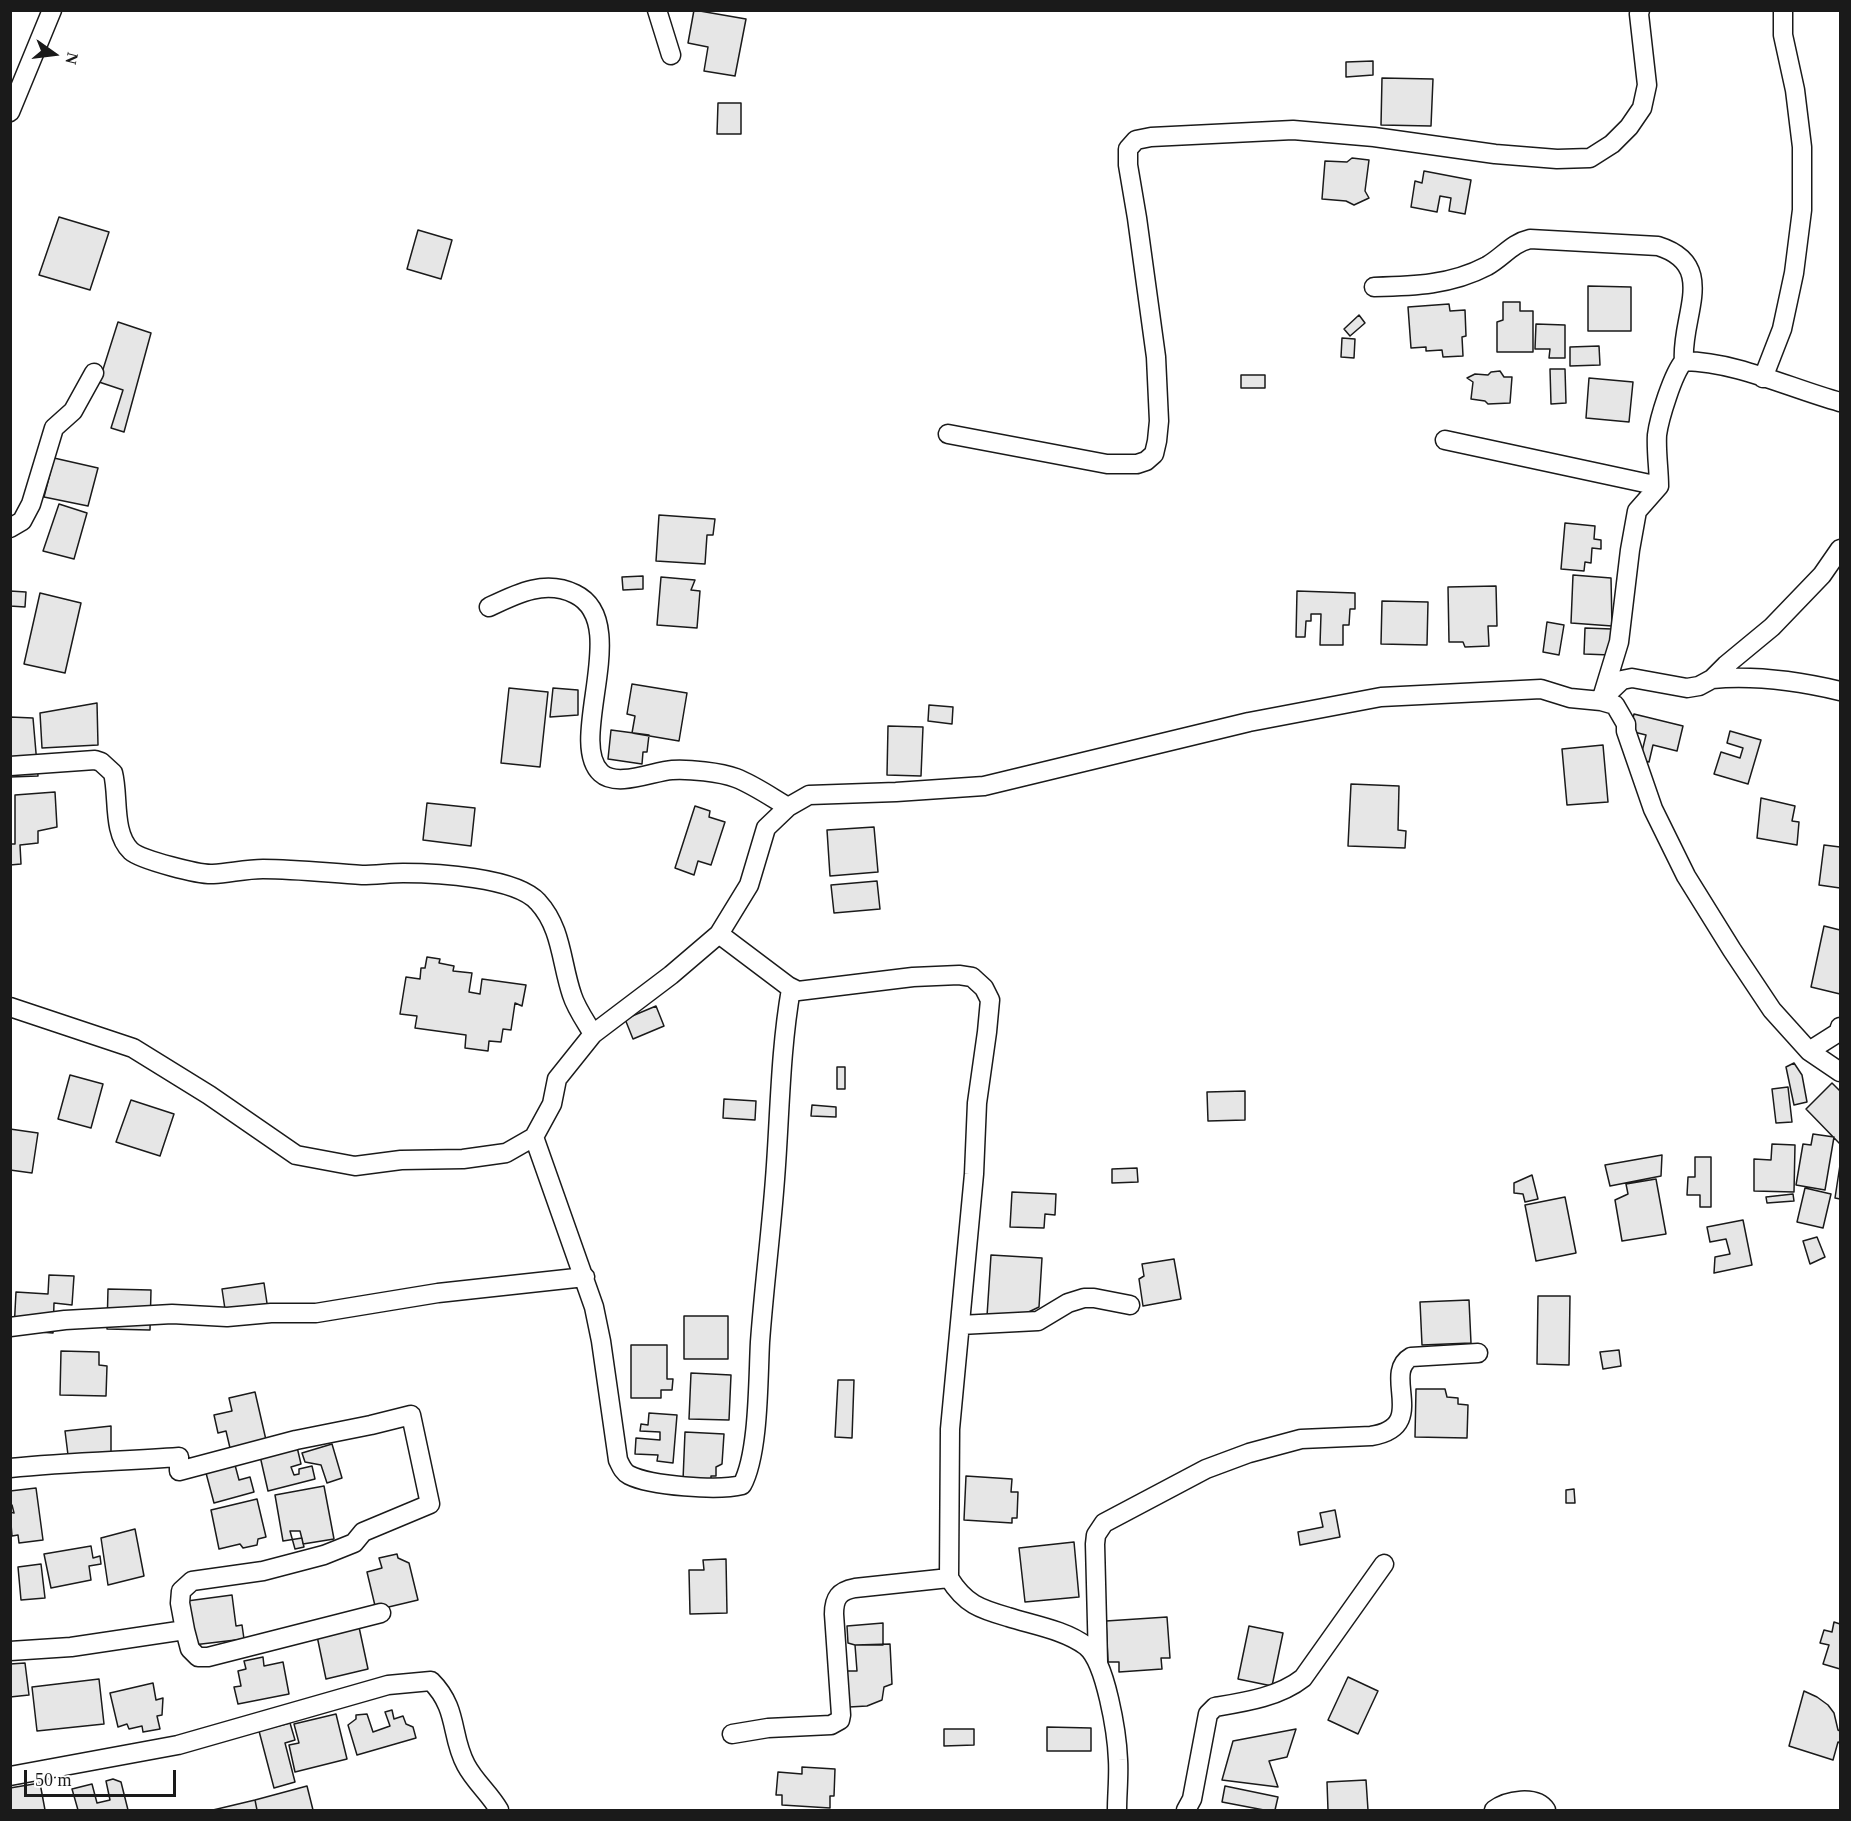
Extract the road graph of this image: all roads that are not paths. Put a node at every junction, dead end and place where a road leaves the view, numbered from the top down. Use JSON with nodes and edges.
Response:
{"nodes":[{"id":1,"x":52,"y":10,"type":"edge"},
{"id":2,"x":657,"y":10,"type":"edge"},
{"id":3,"x":1641,"y":10,"type":"edge"},
{"id":4,"x":1783,"y":10,"type":"edge"},
{"id":5,"x":671,"y":55,"type":"dead end"},
{"id":6,"x":10,"y":112,"type":"edge"},
{"id":7,"x":1374,"y":287,"type":"dead end"},
{"id":8,"x":1684,"y":361,"type":"junction"},
{"id":9,"x":94,"y":373,"type":"dead end"},
{"id":10,"x":1763,"y":378,"type":"junction"},
{"id":11,"x":1840,"y":402,"type":"edge"},
{"id":12,"x":948,"y":434,"type":"dead end"},
{"id":13,"x":1445,"y":440,"type":"dead end"},
{"id":14,"x":1659,"y":486,"type":"junction"},
{"id":15,"x":10,"y":528,"type":"edge"},
{"id":16,"x":1840,"y":549,"type":"edge"},
{"id":17,"x":489,"y":607,"type":"dead end"},
{"id":18,"x":1713,"y":679,"type":"junction"},
{"id":19,"x":1840,"y":691,"type":"edge"},
{"id":20,"x":1601,"y":700,"type":"junction"},
{"id":21,"x":10,"y":766,"type":"edge"},
{"id":22,"x":788,"y":807,"type":"junction"},
{"id":23,"x":719,"y":934,"type":"junction"},
{"id":24,"x":791,"y":989,"type":"junction"},
{"id":25,"x":10,"y":1006,"type":"edge"},
{"id":26,"x":1840,"y":1030,"type":"edge"},
{"id":27,"x":593,"y":1034,"type":"junction"},
{"id":28,"x":1809,"y":1052,"type":"junction"},
{"id":29,"x":1840,"y":1072,"type":"edge"},
{"id":30,"x":534,"y":1137,"type":"junction"},
{"id":31,"x":585,"y":1277,"type":"junction"},
{"id":32,"x":1130,"y":1305,"type":"dead end"},
{"id":33,"x":960,"y":1326,"type":"junction"},
{"id":34,"x":10,"y":1327,"type":"edge"},
{"id":35,"x":1479,"y":1353,"type":"dead end"},
{"id":36,"x":10,"y":1468,"type":"edge"},
{"id":37,"x":1384,"y":1564,"type":"dead end"},
{"id":38,"x":949,"y":1578,"type":"junction"},
{"id":39,"x":381,"y":1613,"type":"dead end"},
{"id":40,"x":185,"y":1630,"type":"junction"},
{"id":41,"x":10,"y":1651,"type":"edge"},
{"id":42,"x":1098,"y":1662,"type":"junction"},
{"id":43,"x":732,"y":1734,"type":"dead end"},
{"id":44,"x":10,"y":1776,"type":"edge"},
{"id":45,"x":499,"y":1810,"type":"edge"},
{"id":46,"x":1117,"y":1810,"type":"edge"},
{"id":47,"x":1186,"y":1810,"type":"edge"},
{"id":48,"x":1494,"y":1810,"type":"edge"},
{"id":49,"x":1546,"y":1810,"type":"edge"}],
"edges":[{"from":1,"to":6,"type":"street"},
{"from":2,"to":5,"type":"street"},
{"from":3,"to":12,"type":"street"},
{"from":4,"to":10,"type":"street"},
{"from":7,"to":8,"type":"street"},
{"from":8,"to":10,"type":"street"},
{"from":8,"to":14,"type":"street"},
{"from":9,"to":15,"type":"street"},
{"from":10,"to":11,"type":"street"},
{"from":13,"to":14,"type":"street"},
{"from":14,"to":20,"type":"street"},
{"from":16,"to":18,"type":"street"},
{"from":17,"to":22,"type":"street"},
{"from":18,"to":19,"type":"street"},
{"from":18,"to":20,"type":"street"},
{"from":20,"to":22,"type":"street"},
{"from":20,"to":28,"type":"street"},
{"from":21,"to":27,"type":"street"},
{"from":22,"to":23,"type":"street"},
{"from":23,"to":24,"type":"street"},
{"from":23,"to":27,"type":"street"},
{"from":24,"to":31,"type":"street"},
{"from":24,"to":33,"type":"street"},
{"from":25,"to":30,"type":"street"},
{"from":26,"to":28,"type":"street"},
{"from":27,"to":30,"type":"street"},
{"from":28,"to":29,"type":"street"},
{"from":30,"to":31,"type":"street"},
{"from":31,"to":34,"type":"street"},
{"from":32,"to":33,"type":"street"},
{"from":33,"to":38,"type":"street"},
{"from":35,"to":42,"type":"street"},
{"from":36,"to":40,"type":"street"},
{"from":37,"to":47,"type":"street"},
{"from":38,"to":42,"type":"street"},
{"from":38,"to":43,"type":"street"},
{"from":39,"to":40,"type":"street"},
{"from":40,"to":41,"type":"street"},
{"from":42,"to":46,"type":"street"},
{"from":44,"to":45,"type":"street"},
{"from":48,"to":49,"type":"street"}]}
